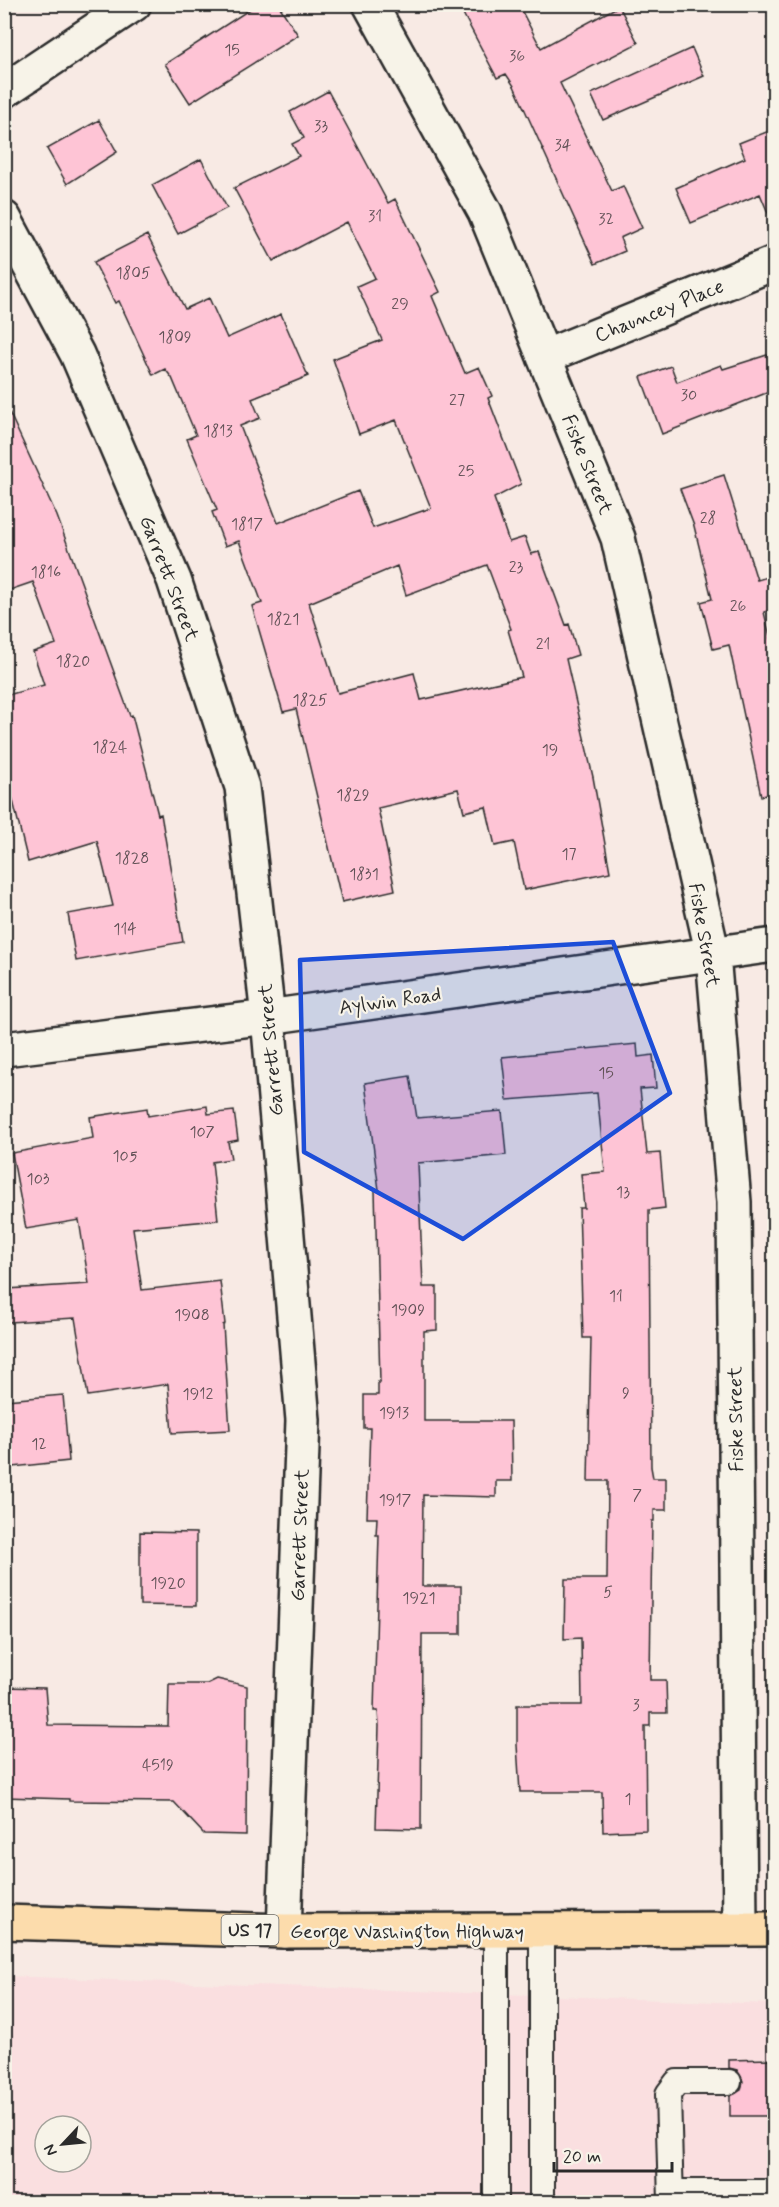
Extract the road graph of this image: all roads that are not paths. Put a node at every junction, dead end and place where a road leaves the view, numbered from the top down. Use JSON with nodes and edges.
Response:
{"nodes":[{"id":1,"x":134,"y":4,"type":"edge"},
{"id":2,"x":370,"y":4,"type":"edge"},
{"id":3,"x":4,"y":91,"type":"edge"},
{"id":4,"x":4,"y":218,"type":"edge"},
{"id":5,"x":774,"y":263,"type":"edge"},
{"id":6,"x":544,"y":357,"type":"junction"},
{"id":7,"x":774,"y":945,"type":"edge"},
{"id":8,"x":713,"y":955,"type":"junction"},
{"id":9,"x":268,"y":1017,"type":"junction"},
{"id":10,"x":4,"y":1049,"type":"edge"},
{"id":11,"x":4,"y":1922,"type":"edge"},
{"id":12,"x":740,"y":1929,"type":"junction"},
{"id":13,"x":774,"y":1929,"type":"edge"},
{"id":14,"x":496,"y":1930,"type":"junction"},
{"id":15,"x":542,"y":1930,"type":"junction"},
{"id":16,"x":284,"y":1931,"type":"junction"},
{"id":17,"x":729,"y":2082,"type":"dead end"},
{"id":18,"x":774,"y":2192,"type":"edge"},
{"id":19,"x":671,"y":2197,"type":"edge"},
{"id":20,"x":496,"y":2202,"type":"edge"},
{"id":21,"x":543,"y":2202,"type":"edge"}],
"edges":[{"from":1,"to":3,"type":"street"},
{"from":2,"to":6,"type":"street","name":"Fiske Street"},
{"from":4,"to":9,"type":"street","name":"Garrett Street"},
{"from":5,"to":6,"type":"street","name":"Chauncey Place"},
{"from":6,"to":8,"type":"street","name":"Fiske Street"},
{"from":7,"to":8,"type":"street","name":"Aylwin Road"},
{"from":8,"to":9,"type":"street","name":"Aylwin Road"},
{"from":8,"to":12,"type":"street","name":"Fiske Street"},
{"from":9,"to":10,"type":"street","name":"Aylwin Road"},
{"from":9,"to":16,"type":"street","name":"Garrett Street"},
{"from":11,"to":16,"type":"main road","name":"George Washington Highway","number":"US 17"},
{"from":12,"to":13,"type":"main road","name":"George Washington Highway","number":"US 17"},
{"from":12,"to":15,"type":"main road","name":"George Washington Highway","number":"US 17"},
{"from":14,"to":15,"type":"main road","name":"George Washington Highway","number":"US 17"},
{"from":14,"to":16,"type":"main road","name":"George Washington Highway","number":"US 17"},
{"from":14,"to":20,"type":"lane"},
{"from":15,"to":21,"type":"lane"},
{"from":17,"to":19,"type":"lane"},
{"from":18,"to":19,"type":"lane"}]}
